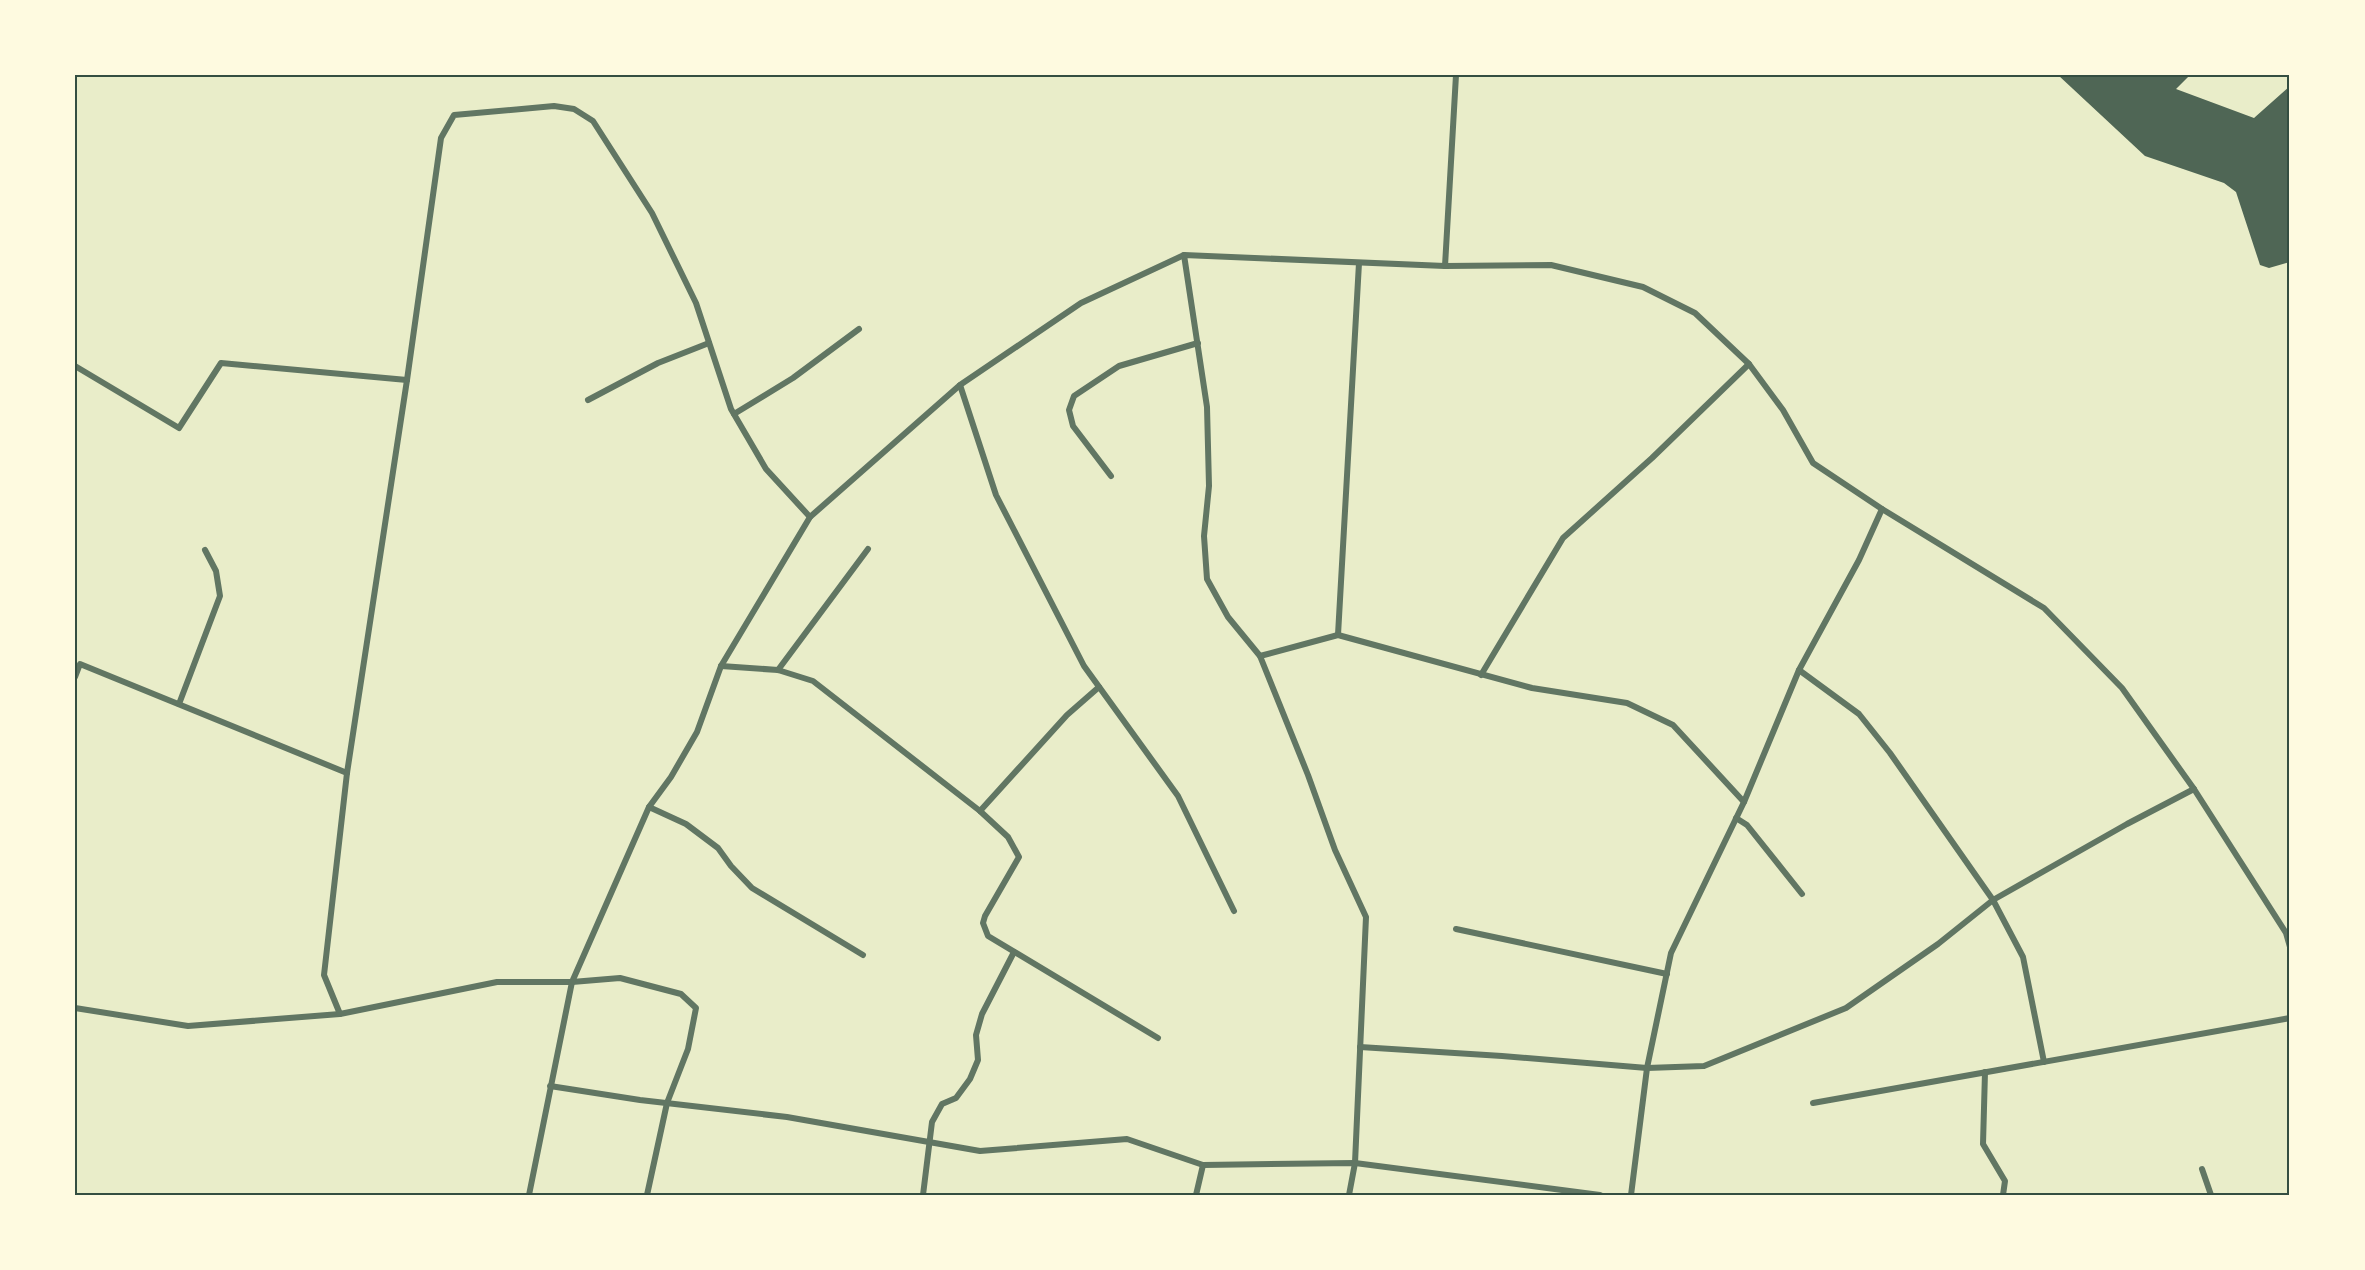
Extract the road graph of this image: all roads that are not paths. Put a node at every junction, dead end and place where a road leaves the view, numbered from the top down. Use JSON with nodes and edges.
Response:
{"nodes":[{"id":1,"x":1456,"y":75,"type":"edge"},
{"id":2,"x":1184,"y":255,"type":"junction"},
{"id":3,"x":1359,"y":263,"type":"junction"},
{"id":4,"x":1445,"y":266,"type":"junction"},
{"id":5,"x":859,"y":329,"type":"dead end"},
{"id":6,"x":709,"y":343,"type":"junction"},
{"id":7,"x":1198,"y":343,"type":"junction"},
{"id":8,"x":1749,"y":364,"type":"junction"},
{"id":9,"x":75,"y":366,"type":"edge"},
{"id":10,"x":407,"y":380,"type":"junction"},
{"id":11,"x":960,"y":385,"type":"junction"},
{"id":12,"x":588,"y":400,"type":"dead end"},
{"id":13,"x":734,"y":414,"type":"junction"},
{"id":14,"x":1111,"y":476,"type":"dead end"},
{"id":15,"x":1882,"y":509,"type":"junction"},
{"id":16,"x":810,"y":517,"type":"junction"},
{"id":17,"x":868,"y":549,"type":"dead end"},
{"id":18,"x":205,"y":550,"type":"dead end"},
{"id":19,"x":1338,"y":635,"type":"junction"},
{"id":20,"x":1260,"y":656,"type":"junction"},
{"id":21,"x":721,"y":666,"type":"junction"},
{"id":22,"x":778,"y":670,"type":"junction"},
{"id":23,"x":1799,"y":670,"type":"junction"},
{"id":24,"x":1481,"y":675,"type":"junction"},
{"id":25,"x":75,"y":677,"type":"edge"},
{"id":26,"x":1099,"y":687,"type":"junction"},
{"id":27,"x":179,"y":704,"type":"junction"},
{"id":28,"x":347,"y":773,"type":"junction"},
{"id":29,"x":2194,"y":789,"type":"junction"},
{"id":30,"x":1744,"y":802,"type":"junction"},
{"id":31,"x":649,"y":807,"type":"junction"},
{"id":32,"x":980,"y":811,"type":"junction"},
{"id":33,"x":1736,"y":818,"type":"junction"},
{"id":34,"x":1802,"y":894,"type":"dead end"},
{"id":35,"x":1993,"y":900,"type":"junction"},
{"id":36,"x":1234,"y":911,"type":"dead end"},
{"id":37,"x":1456,"y":929,"type":"dead end"},
{"id":38,"x":2290,"y":947,"type":"edge"},
{"id":39,"x":1014,"y":952,"type":"junction"},
{"id":40,"x":862,"y":955,"type":"dead end"},
{"id":41,"x":1667,"y":974,"type":"junction"},
{"id":42,"x":572,"y":982,"type":"junction"},
{"id":43,"x":75,"y":1008,"type":"edge"},
{"id":44,"x":340,"y":1014,"type":"junction"},
{"id":45,"x":2290,"y":1018,"type":"edge"},
{"id":46,"x":1158,"y":1038,"type":"dead end"},
{"id":47,"x":1359,"y":1047,"type":"junction"},
{"id":48,"x":2044,"y":1062,"type":"junction"},
{"id":49,"x":1647,"y":1068,"type":"junction"},
{"id":50,"x":1985,"y":1072,"type":"junction"},
{"id":51,"x":550,"y":1086,"type":"junction"},
{"id":52,"x":667,"y":1103,"type":"junction"},
{"id":53,"x":1813,"y":1103,"type":"dead end"},
{"id":54,"x":928,"y":1141,"type":"junction"},
{"id":55,"x":1355,"y":1163,"type":"junction"},
{"id":56,"x":1203,"y":1165,"type":"junction"},
{"id":57,"x":2202,"y":1169,"type":"dead end"},
{"id":58,"x":529,"y":1195,"type":"edge"},
{"id":59,"x":647,"y":1195,"type":"edge"},
{"id":60,"x":923,"y":1195,"type":"edge"},
{"id":61,"x":1196,"y":1195,"type":"edge"},
{"id":62,"x":1349,"y":1195,"type":"edge"},
{"id":63,"x":1600,"y":1195,"type":"edge"},
{"id":64,"x":1631,"y":1195,"type":"edge"},
{"id":65,"x":2003,"y":1195,"type":"edge"},
{"id":66,"x":2211,"y":1195,"type":"edge"}],
"edges":[{"from":1,"to":4,"type":"street"},
{"from":2,"to":3,"type":"street"},
{"from":2,"to":7,"type":"street"},
{"from":2,"to":11,"type":"street"},
{"from":3,"to":4,"type":"street"},
{"from":3,"to":19,"type":"street"},
{"from":4,"to":8,"type":"street"},
{"from":5,"to":13,"type":"street"},
{"from":6,"to":10,"type":"street"},
{"from":6,"to":12,"type":"street"},
{"from":6,"to":13,"type":"street"},
{"from":7,"to":14,"type":"street"},
{"from":7,"to":20,"type":"street"},
{"from":8,"to":15,"type":"street"},
{"from":8,"to":24,"type":"street"},
{"from":9,"to":10,"type":"street"},
{"from":10,"to":28,"type":"street"},
{"from":11,"to":16,"type":"street"},
{"from":11,"to":26,"type":"street"},
{"from":13,"to":16,"type":"street"},
{"from":15,"to":23,"type":"street"},
{"from":15,"to":29,"type":"street"},
{"from":16,"to":21,"type":"street"},
{"from":17,"to":22,"type":"street"},
{"from":18,"to":27,"type":"street"},
{"from":19,"to":20,"type":"street"},
{"from":19,"to":24,"type":"street"},
{"from":20,"to":47,"type":"street"},
{"from":21,"to":22,"type":"street"},
{"from":21,"to":31,"type":"street"},
{"from":22,"to":32,"type":"street"},
{"from":23,"to":30,"type":"street"},
{"from":23,"to":35,"type":"street"},
{"from":24,"to":30,"type":"street"},
{"from":25,"to":27,"type":"street"},
{"from":26,"to":32,"type":"street"},
{"from":26,"to":36,"type":"street"},
{"from":27,"to":28,"type":"street"},
{"from":28,"to":44,"type":"street"},
{"from":29,"to":35,"type":"street"},
{"from":29,"to":38,"type":"street"},
{"from":30,"to":33,"type":"street"},
{"from":31,"to":40,"type":"street"},
{"from":31,"to":42,"type":"street"},
{"from":32,"to":39,"type":"street"},
{"from":33,"to":34,"type":"street"},
{"from":33,"to":41,"type":"street"},
{"from":35,"to":48,"type":"street"},
{"from":35,"to":49,"type":"street"},
{"from":37,"to":41,"type":"street"},
{"from":39,"to":46,"type":"street"},
{"from":39,"to":54,"type":"street"},
{"from":41,"to":49,"type":"street"},
{"from":42,"to":44,"type":"street"},
{"from":42,"to":51,"type":"street"},
{"from":42,"to":52,"type":"street"},
{"from":43,"to":44,"type":"street"},
{"from":45,"to":48,"type":"street"},
{"from":47,"to":49,"type":"street"},
{"from":47,"to":55,"type":"street"},
{"from":48,"to":50,"type":"street"},
{"from":49,"to":64,"type":"street"},
{"from":50,"to":53,"type":"street"},
{"from":50,"to":65,"type":"street"},
{"from":51,"to":52,"type":"street"},
{"from":51,"to":58,"type":"street"},
{"from":52,"to":54,"type":"street"},
{"from":52,"to":59,"type":"street"},
{"from":54,"to":56,"type":"street"},
{"from":54,"to":60,"type":"street"},
{"from":55,"to":56,"type":"street"},
{"from":55,"to":62,"type":"street"},
{"from":55,"to":63,"type":"street"},
{"from":56,"to":61,"type":"street"},
{"from":57,"to":66,"type":"street"}]}
